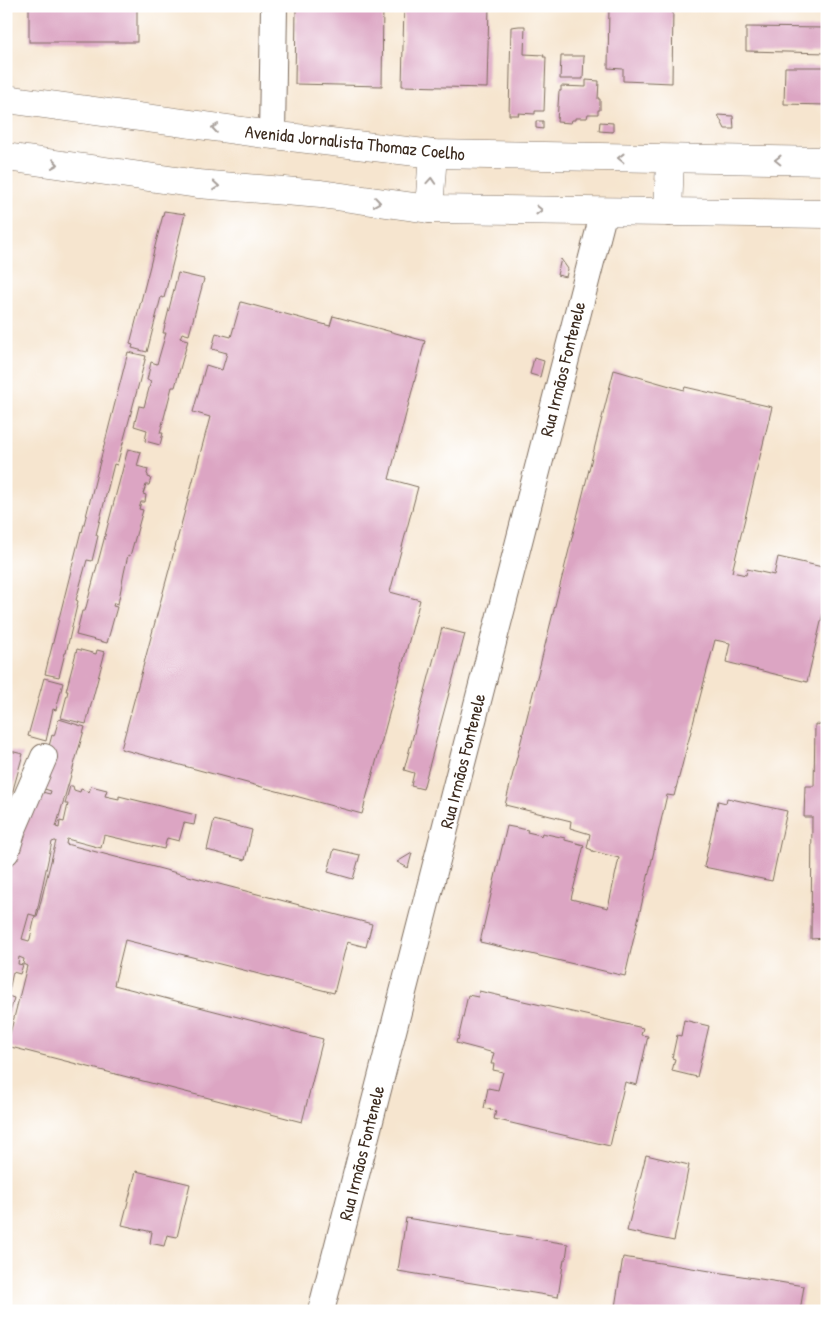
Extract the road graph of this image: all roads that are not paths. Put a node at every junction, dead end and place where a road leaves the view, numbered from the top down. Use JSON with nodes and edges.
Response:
{"nodes":[{"id":1,"x":274,"y":6,"type":"edge"},
{"id":2,"x":6,"y":99,"type":"edge"},
{"id":3,"x":272,"y":135,"type":"junction"},
{"id":4,"x":433,"y":154,"type":"junction"},
{"id":5,"x":6,"y":157,"type":"edge"},
{"id":6,"x":670,"y":159,"type":"junction"},
{"id":7,"x":827,"y":161,"type":"edge"},
{"id":8,"x":429,"y":209,"type":"junction"},
{"id":9,"x":604,"y":211,"type":"junction"},
{"id":10,"x":668,"y":212,"type":"junction"},
{"id":11,"x":827,"y":214,"type":"edge"},
{"id":12,"x":44,"y":757,"type":"dead end"},
{"id":13,"x":8,"y":836,"type":"edge"},
{"id":14,"x":322,"y":1311,"type":"edge"}],
"edges":[{"from":1,"to":3,"type":"street"},
{"from":3,"to":2,"type":"main road","name":"Avenida Jornalista Thomaz Coelho","one_way":true},
{"from":3,"to":4,"type":"main road","name":"Avenida Jornalista Thomaz Coelho"},
{"from":6,"to":4,"type":"main road","name":"Avenida Jornalista Thomaz Coelho","one_way":true},
{"from":8,"to":4,"type":"main road","one_way":true},
{"from":5,"to":8,"type":"main road","one_way":true},
{"from":7,"to":6,"type":"main road","name":"Avenida Jornalista Thomaz Coelho","one_way":true},
{"from":6,"to":10,"type":"main road"},
{"from":8,"to":9,"type":"main road","one_way":true},
{"from":9,"to":10,"type":"main road"},
{"from":9,"to":14,"type":"street","name":"Rua Irmãos Fontenele"},
{"from":10,"to":11,"type":"main road"},
{"from":12,"to":13,"type":"street"}]}
